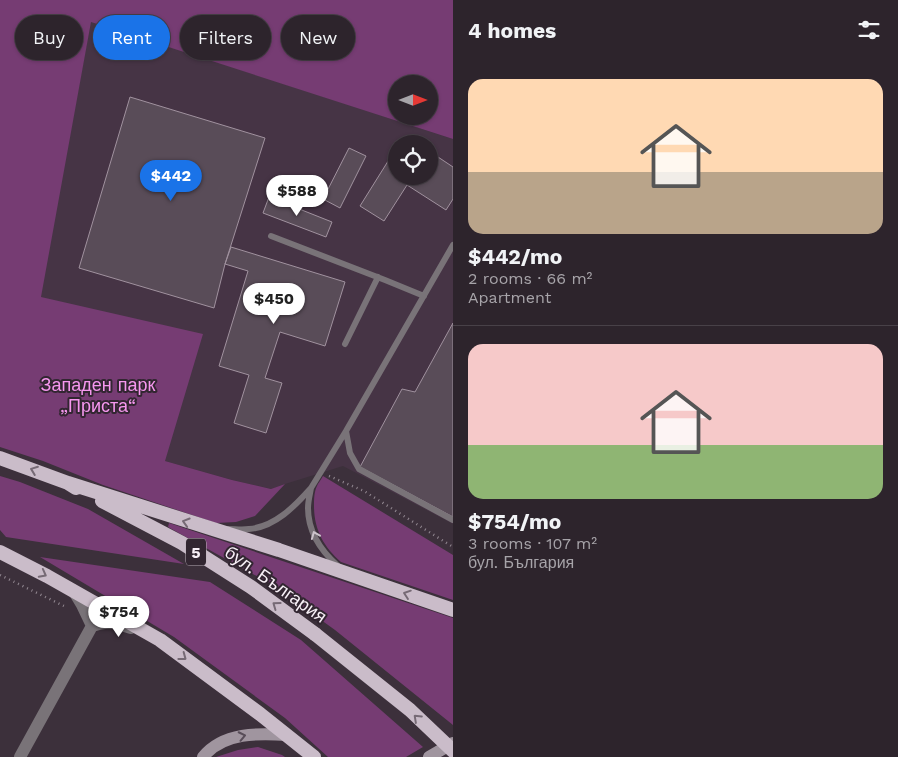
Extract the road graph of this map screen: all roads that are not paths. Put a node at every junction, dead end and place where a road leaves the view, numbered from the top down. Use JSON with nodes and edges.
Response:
{"nodes":[{"id":1,"x":271,"y":236,"type":"dead end"},
{"id":2,"x":453,"y":245,"type":"edge"},
{"id":3,"x":378,"y":277,"type":"junction"},
{"id":4,"x":424,"y":296,"type":"junction"},
{"id":5,"x":345,"y":344,"type":"dead end"},
{"id":6,"x":346,"y":431,"type":"junction"},
{"id":7,"x":0,"y":458,"type":"edge"},
{"id":8,"x":68,"y":483,"type":"junction"},
{"id":9,"x":311,"y":488,"type":"junction"},
{"id":10,"x":453,"y":520,"type":"edge"},
{"id":11,"x":206,"y":528,"type":"junction"},
{"id":12,"x":0,"y":552,"type":"edge"},
{"id":13,"x":344,"y":572,"type":"junction"},
{"id":14,"x":73,"y":590,"type":"junction"},
{"id":15,"x":453,"y":610,"type":"edge"},
{"id":16,"x":92,"y":626,"type":"junction"},
{"id":17,"x":145,"y":631,"type":"junction"},
{"id":18,"x":287,"y":735,"type":"junction"},
{"id":19,"x":453,"y":743,"type":"edge"},
{"id":20,"x":453,"y":751,"type":"edge"},
{"id":21,"x":20,"y":757,"type":"edge"},
{"id":22,"x":203,"y":757,"type":"edge"},
{"id":23,"x":314,"y":757,"type":"edge"},
{"id":24,"x":429,"y":757,"type":"edge"}],
"edges":[{"from":1,"to":3,"type":"lane"},
{"from":2,"to":4,"type":"lane"},
{"from":3,"to":4,"type":"lane"},
{"from":3,"to":5,"type":"lane"},
{"from":4,"to":6,"type":"lane"},
{"from":6,"to":9,"type":"lane"},
{"from":6,"to":10,"type":"lane"},
{"from":8,"to":7,"type":"highway","name":"бул. България","number":"5","one_way":true},
{"from":11,"to":8,"type":"highway","one_way":true},
{"from":20,"to":8,"type":"highway","name":"бул. България","number":"5","one_way":true,"bridge":true},
{"from":9,"to":11,"type":"lane"},
{"from":13,"to":9,"type":"lane","one_way":true},
{"from":11,"to":13,"type":"highway"},
{"from":12,"to":14,"type":"highway","one_way":true},
{"from":15,"to":13,"type":"highway","one_way":true},
{"from":14,"to":16,"type":"street"},
{"from":14,"to":17,"type":"highway"},
{"from":16,"to":17,"type":"street"},
{"from":16,"to":21,"type":"street"},
{"from":17,"to":18,"type":"highway","one_way":true},
{"from":22,"to":18,"type":"main road","one_way":true},
{"from":18,"to":23,"type":"highway"},
{"from":19,"to":24,"type":"main road"}]}
